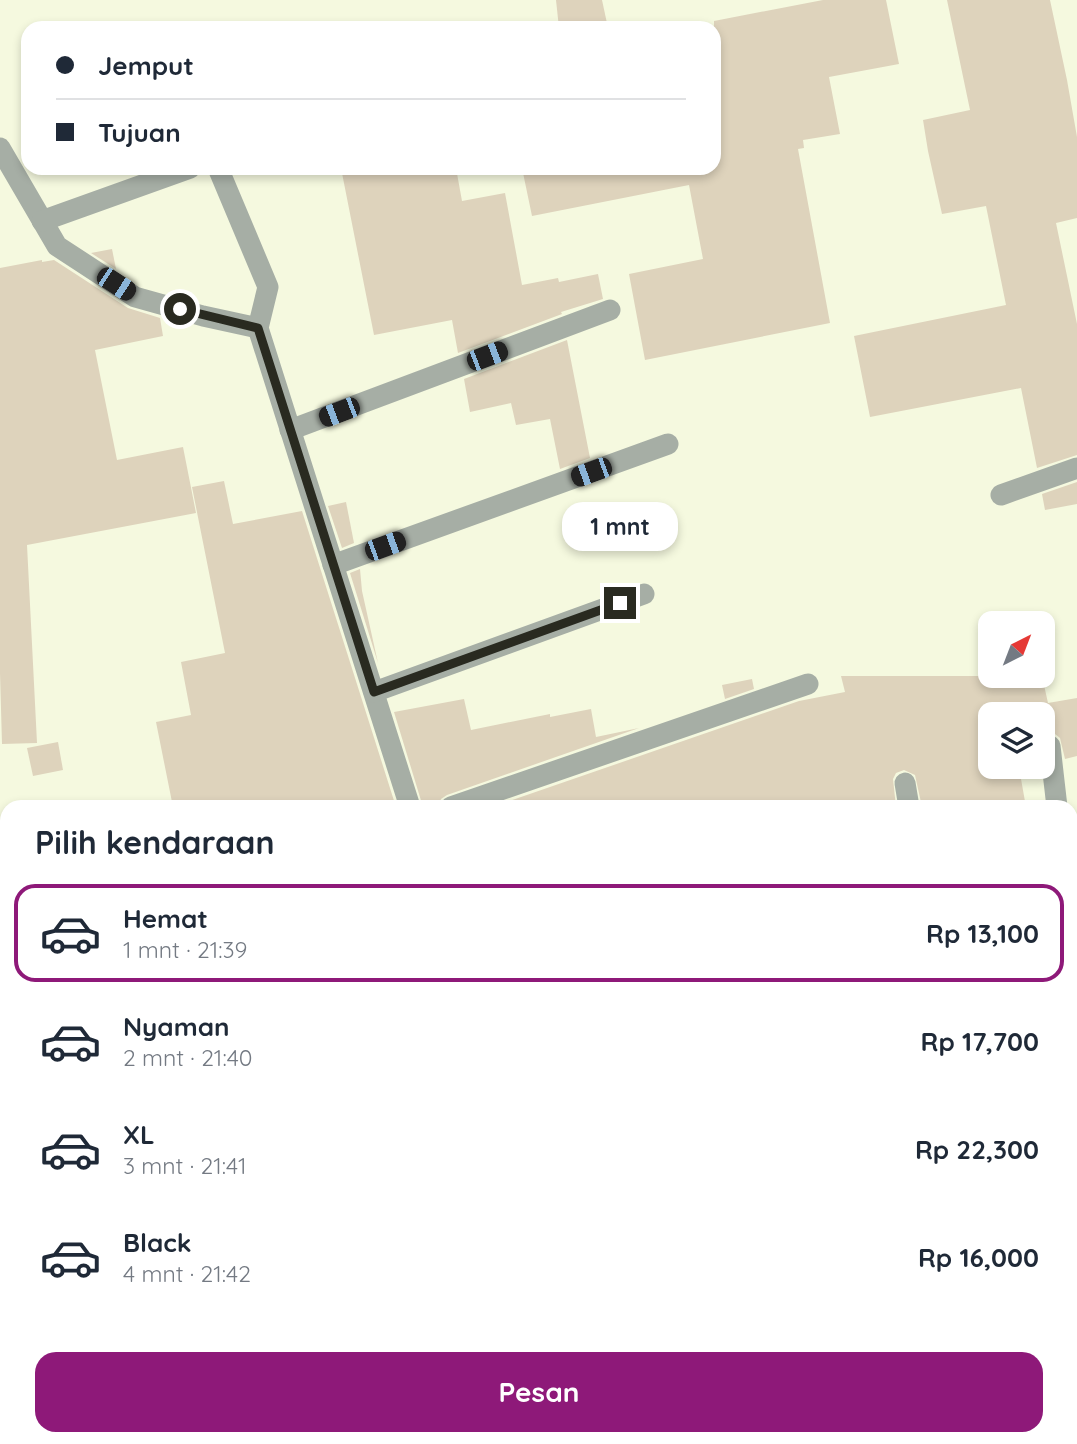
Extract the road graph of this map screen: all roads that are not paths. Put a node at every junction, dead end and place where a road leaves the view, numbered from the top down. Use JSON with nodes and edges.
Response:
{"nodes":[{"id":1,"x":0,"y":148,"type":"edge"},
{"id":2,"x":170,"y":175,"type":"edge"},
{"id":3,"x":221,"y":175,"type":"edge"},
{"id":4,"x":42,"y":221,"type":"junction"},
{"id":5,"x":610,"y":310,"type":"dead end"},
{"id":6,"x":258,"y":328,"type":"junction"},
{"id":7,"x":290,"y":430,"type":"junction"},
{"id":8,"x":668,"y":444,"type":"dead end"},
{"id":9,"x":1077,"y":468,"type":"edge"},
{"id":10,"x":1000,"y":495,"type":"dead end"},
{"id":11,"x":333,"y":565,"type":"junction"},
{"id":12,"x":644,"y":594,"type":"dead end"},
{"id":13,"x":808,"y":684,"type":"dead end"},
{"id":14,"x":374,"y":692,"type":"junction"},
{"id":15,"x":1054,"y":779,"type":"edge"},
{"id":16,"x":905,"y":783,"type":"dead end"},
{"id":17,"x":408,"y":800,"type":"edge"},
{"id":18,"x":471,"y":800,"type":"edge"},
{"id":19,"x":908,"y":800,"type":"edge"},
{"id":20,"x":1056,"y":800,"type":"edge"}],
"edges":[{"from":1,"to":4,"type":"street"},
{"from":2,"to":4,"type":"street"},
{"from":3,"to":6,"type":"street"},
{"from":4,"to":6,"type":"street"},
{"from":5,"to":7,"type":"street"},
{"from":6,"to":7,"type":"street"},
{"from":7,"to":11,"type":"street"},
{"from":8,"to":11,"type":"street"},
{"from":9,"to":10,"type":"street"},
{"from":11,"to":14,"type":"street"},
{"from":12,"to":14,"type":"street"},
{"from":13,"to":18,"type":"street"},
{"from":14,"to":17,"type":"street"},
{"from":15,"to":20,"type":"street"},
{"from":16,"to":19,"type":"street"}]}
